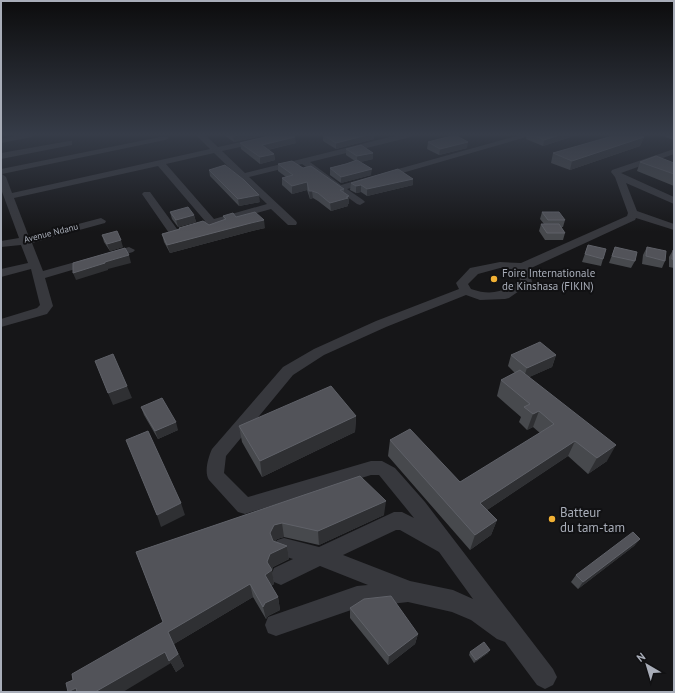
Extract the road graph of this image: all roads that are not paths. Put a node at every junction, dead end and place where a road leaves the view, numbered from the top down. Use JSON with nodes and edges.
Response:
{"nodes":[{"id":1,"x":24,"y":167,"type":"edge"},
{"id":2,"x":143,"y":167,"type":"edge"},
{"id":3,"x":164,"y":167,"type":"edge"},
{"id":4,"x":234,"y":167,"type":"edge"},
{"id":5,"x":279,"y":167,"type":"edge"},
{"id":6,"x":312,"y":167,"type":"edge"},
{"id":7,"x":415,"y":167,"type":"edge"},
{"id":8,"x":628,"y":167,"type":"edge"},
{"id":9,"x":1,"y":172,"type":"edge"},
{"id":10,"x":244,"y":176,"type":"junction"},
{"id":11,"x":1,"y":177,"type":"edge"},
{"id":12,"x":619,"y":177,"type":"junction"},
{"id":13,"x":340,"y":188,"type":"junction"},
{"id":14,"x":146,"y":194,"type":"dead end"},
{"id":15,"x":674,"y":200,"type":"edge"},
{"id":16,"x":11,"y":201,"type":"junction"},
{"id":17,"x":360,"y":202,"type":"dead end"},
{"id":18,"x":274,"y":206,"type":"junction"},
{"id":19,"x":1,"y":207,"type":"edge"},
{"id":20,"x":633,"y":213,"type":"junction"},
{"id":21,"x":101,"y":221,"type":"dead end"},
{"id":22,"x":212,"y":223,"type":"junction"},
{"id":23,"x":292,"y":223,"type":"dead end"},
{"id":24,"x":674,"y":227,"type":"edge"},
{"id":25,"x":25,"y":241,"type":"junction"},
{"id":26,"x":1,"y":244,"type":"edge"},
{"id":27,"x":129,"y":250,"type":"dead end"},
{"id":28,"x":34,"y":264,"type":"junction"},
{"id":29,"x":523,"y":267,"type":"junction"},
{"id":30,"x":1,"y":273,"type":"edge"},
{"id":31,"x":39,"y":276,"type":"junction"},
{"id":32,"x":466,"y":291,"type":"junction"},
{"id":33,"x":1,"y":323,"type":"edge"},
{"id":34,"x":284,"y":547,"type":"edge"},
{"id":35,"x":447,"y":547,"type":"junction"},
{"id":36,"x":318,"y":556,"type":"junction"},
{"id":37,"x":281,"y":575,"type":"dead end"},
{"id":38,"x":408,"y":591,"type":"junction"},
{"id":39,"x":276,"y":625,"type":"dead end"},
{"id":40,"x":518,"y":640,"type":"junction"},
{"id":41,"x":545,"y":677,"type":"dead end"}],
"edges":[{"from":1,"to":9,"type":"street"},
{"from":2,"to":16,"type":"street"},
{"from":3,"to":22,"type":"street"},
{"from":4,"to":10,"type":"street"},
{"from":5,"to":10,"type":"street"},
{"from":6,"to":13,"type":"street"},
{"from":7,"to":13,"type":"street"},
{"from":8,"to":12,"type":"street"},
{"from":10,"to":18,"type":"street"},
{"from":11,"to":16,"type":"street"},
{"from":12,"to":15,"type":"street"},
{"from":12,"to":20,"type":"street"},
{"from":13,"to":17,"type":"street"},
{"from":14,"to":22,"type":"street"},
{"from":16,"to":19,"type":"street"},
{"from":16,"to":25,"type":"street"},
{"from":18,"to":22,"type":"street"},
{"from":18,"to":23,"type":"street"},
{"from":20,"to":24,"type":"street"},
{"from":20,"to":29,"type":"street"},
{"from":21,"to":25,"type":"street","name":"Avenue Ndanu"},
{"from":25,"to":26,"type":"street","name":"Avenue Ndanu"},
{"from":25,"to":28,"type":"street"},
{"from":27,"to":31,"type":"street"},
{"from":28,"to":30,"type":"street"},
{"from":28,"to":31,"type":"street"},
{"from":29,"to":32,"type":"street"},
{"from":29,"to":32,"type":"street"},
{"from":31,"to":33,"type":"street"},
{"from":32,"to":35,"type":"street"},
{"from":34,"to":36,"type":"street"},
{"from":35,"to":36,"type":"street"},
{"from":35,"to":40,"type":"street"},
{"from":36,"to":37,"type":"street"},
{"from":36,"to":38,"type":"street"},
{"from":38,"to":39,"type":"street"},
{"from":38,"to":40,"type":"street"},
{"from":40,"to":41,"type":"street"}]}
